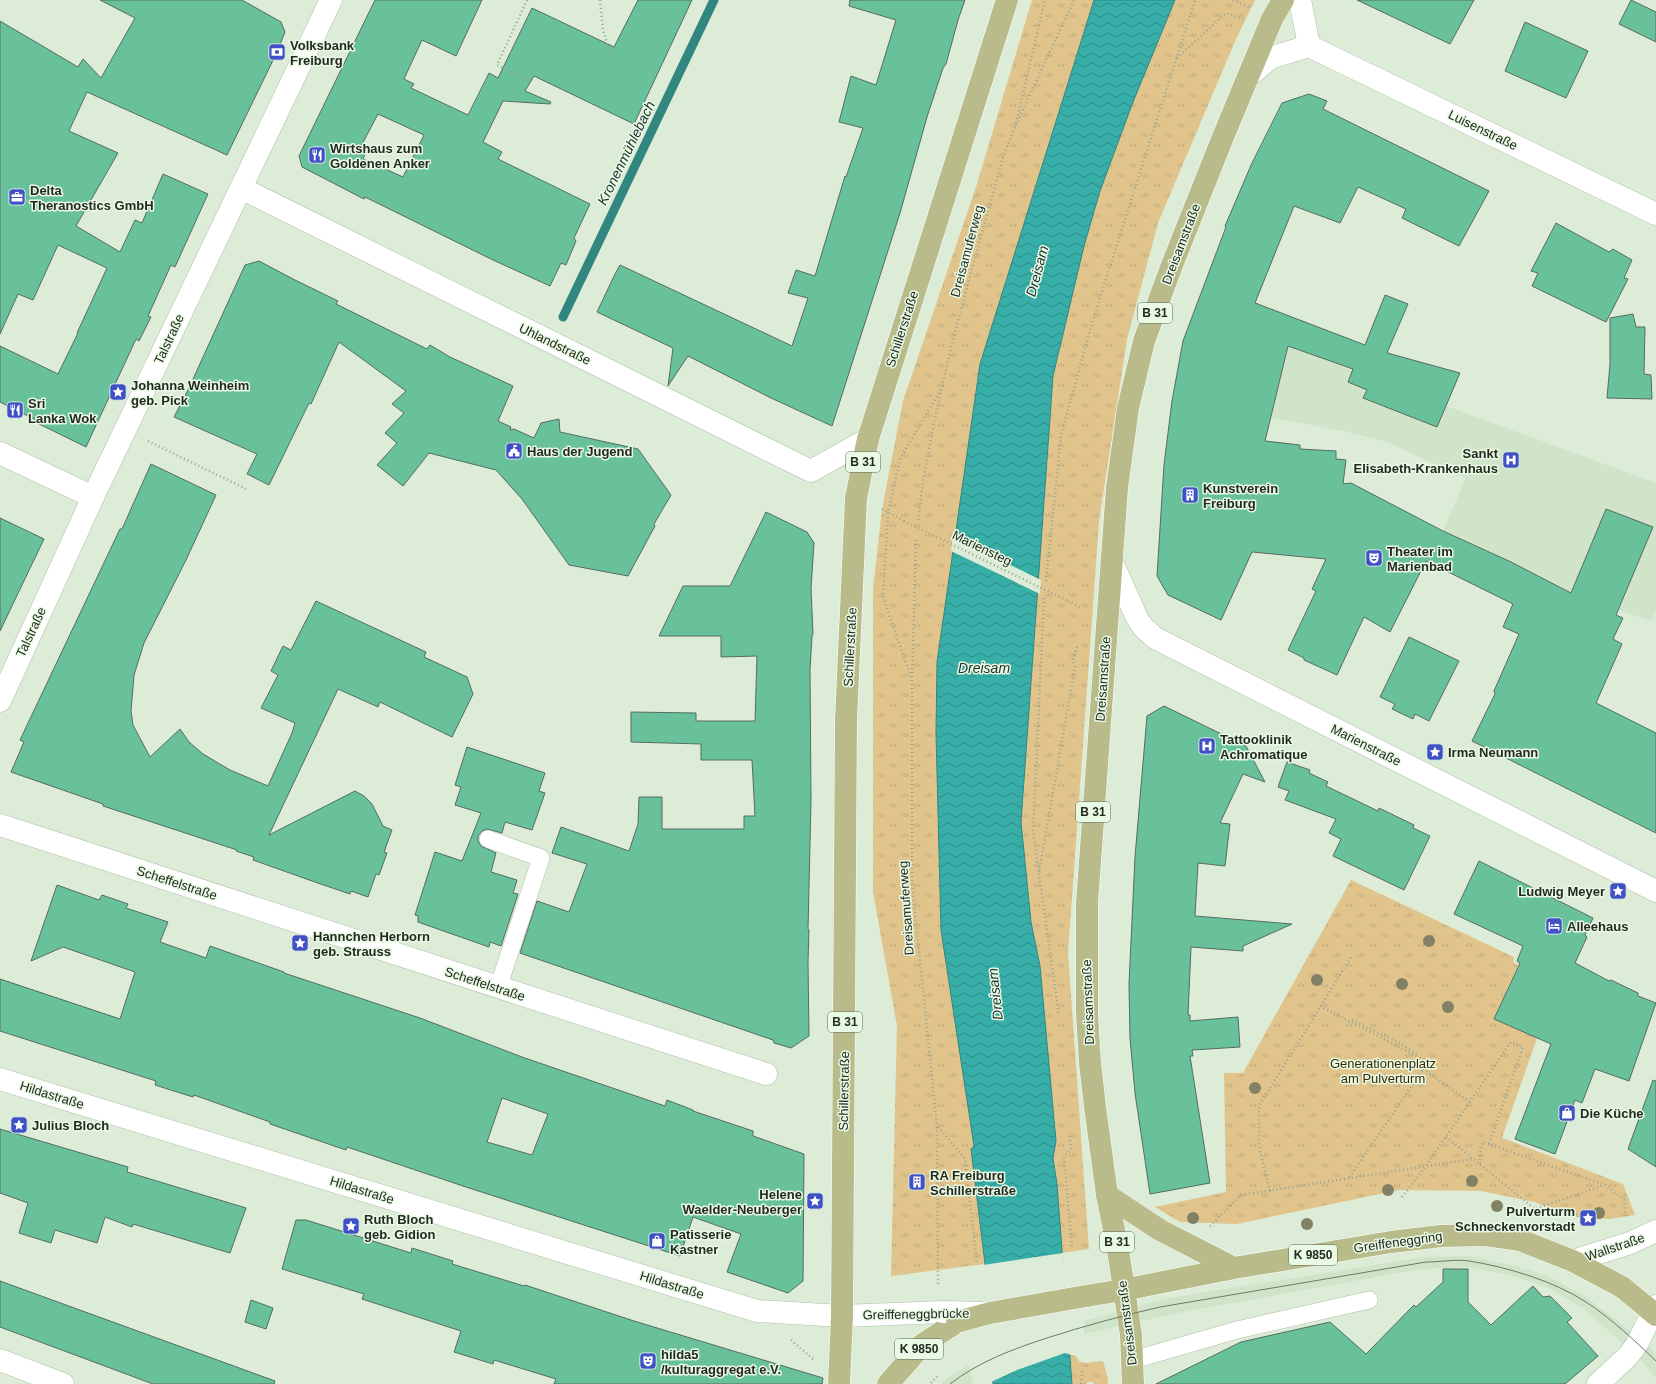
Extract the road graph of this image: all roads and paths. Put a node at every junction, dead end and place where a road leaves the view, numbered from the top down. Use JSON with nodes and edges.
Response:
{"nodes":[{"id":1,"x":527,"y":0,"type":"edge"},
{"id":2,"x":600,"y":0,"type":"edge"},
{"id":3,"x":1006,"y":0,"type":"edge"},
{"id":4,"x":1045,"y":0,"type":"edge"},
{"id":5,"x":1074,"y":0,"type":"edge"},
{"id":6,"x":1196,"y":0,"type":"edge"},
{"id":7,"x":1233,"y":0,"type":"edge"},
{"id":8,"x":1282,"y":0,"type":"edge"},
{"id":9,"x":1300,"y":0,"type":"edge"},
{"id":10,"x":325,"y":2,"type":"edge"},
{"id":11,"x":1309,"y":46,"type":"junction"},
{"id":12,"x":611,"y":57,"type":"dead end"},
{"id":13,"x":1176,"y":58,"type":"junction"},
{"id":14,"x":531,"y":75,"type":"dead end"},
{"id":15,"x":1248,"y":77,"type":"junction"},
{"id":16,"x":1014,"y":129,"type":"junction"},
{"id":17,"x":241,"y":188,"type":"junction"},
{"id":18,"x":1656,"y":214,"type":"edge"},
{"id":19,"x":942,"y":387,"type":"junction"},
{"id":20,"x":126,"y":430,"type":"junction"},
{"id":21,"x":868,"y":438,"type":"junction"},
{"id":22,"x":0,"y":453,"type":"edge"},
{"id":23,"x":246,"y":489,"type":"dead end"},
{"id":24,"x":94,"y":497,"type":"junction"},
{"id":25,"x":888,"y":513,"type":"junction"},
{"id":26,"x":918,"y":520,"type":"dead end"},
{"id":27,"x":916,"y":540,"type":"dead end"},
{"id":28,"x":1112,"y":562,"type":"junction"},
{"id":29,"x":1046,"y":581,"type":"dead end"},
{"id":30,"x":1044,"y":598,"type":"dead end"},
{"id":31,"x":1068,"y":601,"type":"dead end"},
{"id":32,"x":1078,"y":644,"type":"dead end"},
{"id":33,"x":912,"y":680,"type":"junction"},
{"id":34,"x":0,"y":701,"type":"edge"},
{"id":35,"x":0,"y":825,"type":"edge"},
{"id":36,"x":488,"y":839,"type":"dead end"},
{"id":37,"x":1039,"y":874,"type":"junction"},
{"id":38,"x":1656,"y":891,"type":"edge"},
{"id":39,"x":1350,"y":957,"type":"dead end"},
{"id":40,"x":498,"y":988,"type":"junction"},
{"id":41,"x":1320,"y":1006,"type":"junction"},
{"id":42,"x":1059,"y":1018,"type":"dead end"},
{"id":43,"x":1423,"y":1069,"type":"junction"},
{"id":44,"x":766,"y":1074,"type":"dead end"},
{"id":45,"x":0,"y":1079,"type":"edge"},
{"id":46,"x":1470,"y":1102,"type":"junction"},
{"id":47,"x":938,"y":1127,"type":"junction"},
{"id":48,"x":1070,"y":1134,"type":"dead end"},
{"id":49,"x":1446,"y":1137,"type":"junction"},
{"id":50,"x":1489,"y":1144,"type":"junction"},
{"id":51,"x":1473,"y":1159,"type":"junction"},
{"id":52,"x":1480,"y":1164,"type":"junction"},
{"id":53,"x":1426,"y":1166,"type":"junction"},
{"id":54,"x":1349,"y":1178,"type":"junction"},
{"id":55,"x":1605,"y":1185,"type":"junction"},
{"id":56,"x":1270,"y":1191,"type":"junction"},
{"id":57,"x":1107,"y":1194,"type":"junction"},
{"id":58,"x":1402,"y":1197,"type":"dead end"},
{"id":59,"x":1626,"y":1221,"type":"dead end"},
{"id":60,"x":1207,"y":1229,"type":"dead end"},
{"id":61,"x":1656,"y":1231,"type":"edge"},
{"id":62,"x":1072,"y":1248,"type":"dead end"},
{"id":63,"x":1573,"y":1261,"type":"junction"},
{"id":64,"x":978,"y":1263,"type":"dead end"},
{"id":65,"x":1234,"y":1268,"type":"junction"},
{"id":66,"x":939,"y":1283,"type":"dead end"},
{"id":67,"x":1123,"y":1290,"type":"junction"},
{"id":68,"x":1369,"y":1300,"type":"dead end"},
{"id":69,"x":758,"y":1311,"type":"junction"},
{"id":70,"x":1655,"y":1311,"type":"edge"},
{"id":71,"x":842,"y":1316,"type":"junction"},
{"id":72,"x":950,"y":1317,"type":"junction"},
{"id":73,"x":0,"y":1360,"type":"edge"},
{"id":74,"x":1132,"y":1360,"type":"junction"},
{"id":75,"x":1082,"y":1372,"type":"dead end"},
{"id":76,"x":938,"y":1375,"type":"dead end"},
{"id":77,"x":840,"y":1383,"type":"edge"},
{"id":78,"x":931,"y":1383,"type":"dead end"},
{"id":79,"x":63,"y":1384,"type":"edge"},
{"id":80,"x":888,"y":1384,"type":"edge"},
{"id":81,"x":1081,"y":1384,"type":"edge"},
{"id":82,"x":1133,"y":1384,"type":"edge"},
{"id":83,"x":1598,"y":1384,"type":"edge"}],
"edges":[{"from":1,"to":14,"type":"path"},
{"from":2,"to":12,"type":"path"},
{"from":3,"to":21,"type":"main road","name":"Schillerstraße","number":"B 31"},
{"from":4,"to":16,"type":"path"},
{"from":5,"to":16,"type":"path","name":"Dreisamuferweg"},
{"from":6,"to":13,"type":"path"},
{"from":7,"to":13,"type":"path"},
{"from":8,"to":15,"type":"main road","name":"Dreisamstraße","number":"B 31"},
{"from":9,"to":11,"type":"street"},
{"from":10,"to":17,"type":"street","name":"Talstraße"},
{"from":11,"to":15,"type":"street"},
{"from":11,"to":18,"type":"street","name":"Luisenstraße"},
{"from":13,"to":29,"type":"path"},
{"from":15,"to":28,"type":"main road","name":"Dreisamstraße","number":"B 31"},
{"from":16,"to":19,"type":"path","name":"Dreisamuferweg"},
{"from":17,"to":20,"type":"street","name":"Talstraße"},
{"from":17,"to":21,"type":"street","name":"Uhlandstraße"},
{"from":19,"to":25,"type":"path"},
{"from":19,"to":26,"type":"path","name":"Dreisamuferweg"},
{"from":20,"to":23,"type":"path"},
{"from":20,"to":24,"type":"street","name":"Talstraße"},
{"from":21,"to":71,"type":"main road","name":"Schillerstraße","number":"B 31"},
{"from":22,"to":24,"type":"street"},
{"from":24,"to":34,"type":"street","name":"Talstraße"},
{"from":25,"to":31,"type":"path","name":"Mariensteg","bridge":true},
{"from":25,"to":33,"type":"path"},
{"from":27,"to":33,"type":"path","name":"Dreisamuferweg"},
{"from":28,"to":38,"type":"street","name":"Marienstraße"},
{"from":28,"to":57,"type":"main road","name":"Dreisamstraße","number":"B 31"},
{"from":30,"to":37,"type":"path"},
{"from":32,"to":37,"type":"path"},
{"from":33,"to":47,"type":"path","name":"Dreisamuferweg"},
{"from":35,"to":40,"type":"street","name":"Scheffelstraße"},
{"from":36,"to":40,"type":"lane"},
{"from":37,"to":42,"type":"path"},
{"from":39,"to":41,"type":"path"},
{"from":40,"to":44,"type":"street","name":"Scheffelstraße"},
{"from":41,"to":43,"type":"path"},
{"from":41,"to":56,"type":"path"},
{"from":43,"to":46,"type":"path"},
{"from":43,"to":54,"type":"path"},
{"from":45,"to":69,"type":"street","name":"Hildastraße"},
{"from":46,"to":49,"type":"path"},
{"from":46,"to":50,"type":"path"},
{"from":47,"to":64,"type":"path"},
{"from":47,"to":66,"type":"path","name":"Dreisamuferweg"},
{"from":48,"to":62,"type":"path"},
{"from":49,"to":51,"type":"path"},
{"from":49,"to":53,"type":"path"},
{"from":50,"to":52,"type":"path"},
{"from":50,"to":55,"type":"path"},
{"from":51,"to":52,"type":"path"},
{"from":51,"to":53,"type":"path"},
{"from":52,"to":55,"type":"path"},
{"from":53,"to":54,"type":"path"},
{"from":53,"to":58,"type":"path"},
{"from":54,"to":56,"type":"path"},
{"from":55,"to":59,"type":"path"},
{"from":56,"to":60,"type":"path"},
{"from":57,"to":65,"type":"main road"},
{"from":57,"to":67,"type":"main road","name":"Dreisamstraße","number":"B 31"},
{"from":61,"to":63,"type":"street","name":"Wallstraße"},
{"from":63,"to":65,"type":"main road","name":"Greiffeneggring","number":"K 9850"},
{"from":63,"to":70,"type":"main road","name":"Greiffeneggring","number":"K 9850"},
{"from":65,"to":67,"type":"main road","name":"Greiffeneggring","number":"K 9850"},
{"from":67,"to":72,"type":"main road","name":"Greiffeneggbrücke","number":"K 9850","bridge":true},
{"from":67,"to":74,"type":"main road","name":"Dreisamstraße","number":"B 31"},
{"from":68,"to":74,"type":"lane"},
{"from":69,"to":71,"type":"street","name":"Hildastraße"},
{"from":69,"to":77,"type":"path"},
{"from":70,"to":83,"type":"street","number":"K 9850"},
{"from":71,"to":72,"type":"street","name":"Greiffeneggbrücke"},
{"from":71,"to":77,"type":"main road","number":"B 31"},
{"from":72,"to":80,"type":"main road","name":"Greiffeneggbrücke","number":"K 9850"},
{"from":73,"to":79,"type":"street"},
{"from":74,"to":82,"type":"main road","name":"Dreisamstraße","number":"B 31"},
{"from":75,"to":81,"type":"path"},
{"from":76,"to":78,"type":"path"}]}
